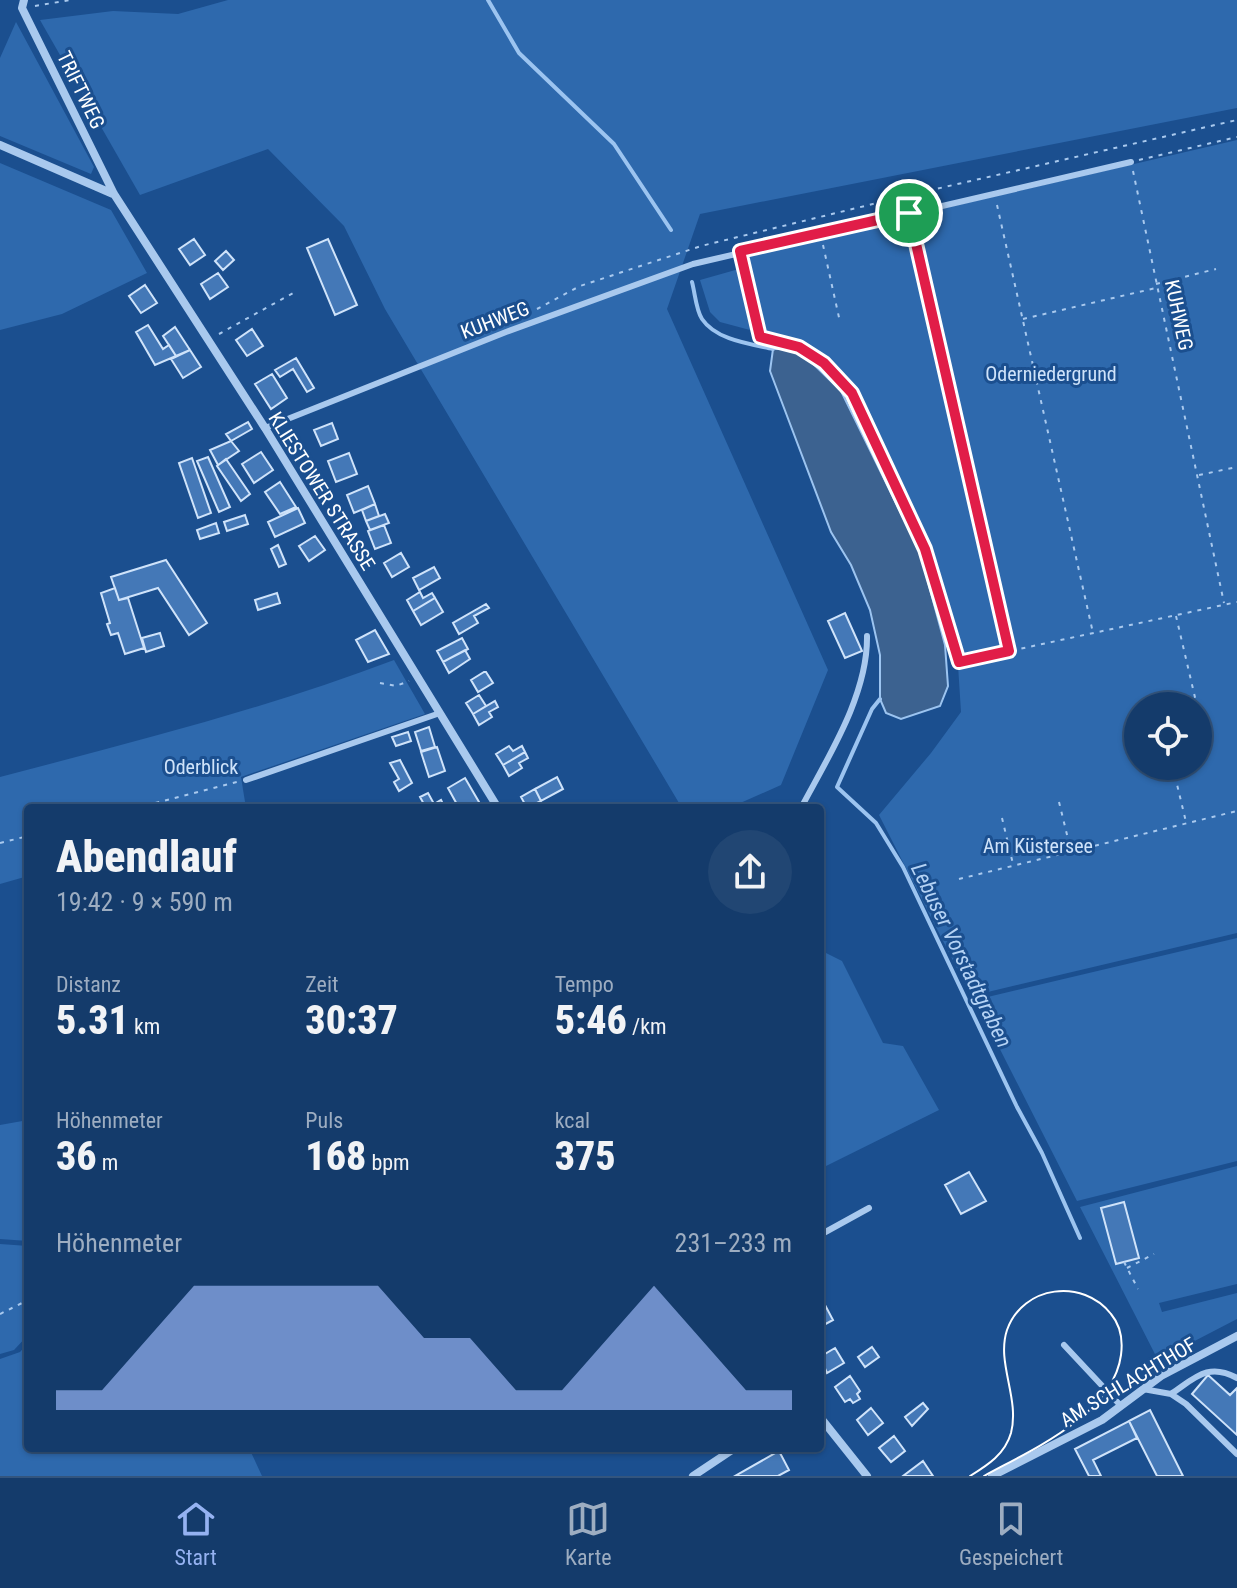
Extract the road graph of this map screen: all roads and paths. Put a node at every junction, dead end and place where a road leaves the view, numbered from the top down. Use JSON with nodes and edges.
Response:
{"nodes":[{"id":1,"x":70,"y":0,"type":"edge"},
{"id":2,"x":23,"y":4,"type":"edge"},
{"id":3,"x":1237,"y":120,"type":"edge"},
{"id":4,"x":1237,"y":137,"type":"edge"},
{"id":5,"x":0,"y":145,"type":"edge"},
{"id":6,"x":1131,"y":162,"type":"junction"},
{"id":7,"x":994,"y":192,"type":"junction"},
{"id":8,"x":114,"y":194,"type":"junction"},
{"id":9,"x":909,"y":213,"type":"junction"},
{"id":10,"x":820,"y":232,"type":"junction"},
{"id":11,"x":740,"y":251,"type":"junction"},
{"id":12,"x":1216,"y":269,"type":"dead end"},
{"id":13,"x":1157,"y":286,"type":"junction"},
{"id":14,"x":295,"y":292,"type":"dead end"},
{"id":15,"x":537,"y":309,"type":"dead end"},
{"id":16,"x":1023,"y":319,"type":"junction"},
{"id":17,"x":840,"y":322,"type":"dead end"},
{"id":18,"x":208,"y":340,"type":"junction"},
{"id":19,"x":265,"y":428,"type":"junction"},
{"id":20,"x":1237,"y":467,"type":"edge"},
{"id":21,"x":1197,"y":475,"type":"junction"},
{"id":22,"x":1237,"y":602,"type":"edge"},
{"id":23,"x":1224,"y":605,"type":"junction"},
{"id":24,"x":1176,"y":614,"type":"junction"},
{"id":25,"x":1093,"y":634,"type":"junction"},
{"id":26,"x":867,"y":636,"type":"dead end"},
{"id":27,"x":1009,"y":651,"type":"junction"},
{"id":28,"x":380,"y":683,"type":"dead end"},
{"id":29,"x":396,"y":686,"type":"dead end"},
{"id":30,"x":1194,"y":692,"type":"edge"},
{"id":31,"x":440,"y":713,"type":"junction"},
{"id":32,"x":246,"y":780,"type":"joint"},
{"id":33,"x":1176,"y":780,"type":"edge"},
{"id":34,"x":1059,"y":802,"type":"dead end"},
{"id":35,"x":152,"y":804,"type":"edge"},
{"id":36,"x":496,"y":804,"type":"edge"},
{"id":37,"x":803,"y":804,"type":"edge"},
{"id":38,"x":1237,"y":811,"type":"edge"},
{"id":39,"x":1002,"y":818,"type":"dead end"},
{"id":40,"x":1186,"y":823,"type":"junction"},
{"id":41,"x":24,"y":837,"type":"edge"},
{"id":42,"x":0,"y":843,"type":"edge"},
{"id":43,"x":1071,"y":851,"type":"junction"},
{"id":44,"x":1014,"y":865,"type":"junction"},
{"id":45,"x":959,"y":879,"type":"dead end"},
{"id":46,"x":869,"y":1208,"type":"dead end"},
{"id":47,"x":824,"y":1233,"type":"edge"},
{"id":48,"x":1154,"y":1254,"type":"dead end"},
{"id":49,"x":1124,"y":1262,"type":"dead end"},
{"id":50,"x":1127,"y":1268,"type":"junction"},
{"id":51,"x":1138,"y":1289,"type":"dead end"},
{"id":52,"x":24,"y":1302,"type":"edge"},
{"id":53,"x":0,"y":1314,"type":"edge"},
{"id":54,"x":1237,"y":1336,"type":"edge"},
{"id":55,"x":1064,"y":1345,"type":"dead end"},
{"id":56,"x":1237,"y":1378,"type":"edge"},
{"id":57,"x":1143,"y":1389,"type":"junction"},
{"id":58,"x":1171,"y":1394,"type":"junction"},
{"id":59,"x":1121,"y":1406,"type":"junction"},
{"id":60,"x":824,"y":1422,"type":"edge"},
{"id":61,"x":729,"y":1452,"type":"edge"},
{"id":62,"x":1237,"y":1454,"type":"edge"},
{"id":63,"x":693,"y":1476,"type":"edge"},
{"id":64,"x":867,"y":1476,"type":"edge"},
{"id":65,"x":992,"y":1476,"type":"edge"}],
"edges":[{"from":1,"to":2,"type":"path"},
{"from":2,"to":8,"type":"street","name":"TRIFTWEG"},
{"from":3,"to":15,"type":"path"},
{"from":4,"to":6,"type":"path"},
{"from":5,"to":8,"type":"street"},
{"from":6,"to":7,"type":"lane","name":"KUHWEG"},
{"from":6,"to":13,"type":"path","name":"KUHWEG"},
{"from":7,"to":9,"type":"lane","name":"KUHWEG"},
{"from":7,"to":16,"type":"path"},
{"from":8,"to":18,"type":"street","name":"KLIESTOWER STRASSE"},
{"from":9,"to":10,"type":"lane","name":"KUHWEG"},
{"from":9,"to":27,"type":"path"},
{"from":10,"to":11,"type":"lane","name":"KUHWEG"},
{"from":10,"to":17,"type":"path"},
{"from":11,"to":19,"type":"lane","name":"KUHWEG"},
{"from":11,"to":27,"type":"path"},
{"from":12,"to":13,"type":"path"},
{"from":13,"to":16,"type":"path"},
{"from":13,"to":21,"type":"path","name":"KUHWEG"},
{"from":14,"to":18,"type":"path"},
{"from":16,"to":25,"type":"path"},
{"from":18,"to":19,"type":"street","name":"KLIESTOWER STRASSE"},
{"from":19,"to":31,"type":"street","name":"KLIESTOWER STRASSE"},
{"from":20,"to":21,"type":"path"},
{"from":21,"to":23,"type":"path","name":"KUHWEG"},
{"from":22,"to":23,"type":"path"},
{"from":23,"to":24,"type":"path"},
{"from":24,"to":25,"type":"path"},
{"from":24,"to":30,"type":"path"},
{"from":25,"to":27,"type":"path"},
{"from":26,"to":37,"type":"lane"},
{"from":28,"to":29,"type":"path"},
{"from":31,"to":32,"type":"lane"},
{"from":31,"to":36,"type":"street","name":"KLIESTOWER STRASSE"},
{"from":32,"to":35,"type":"path"},
{"from":33,"to":40,"type":"path"},
{"from":34,"to":43,"type":"path"},
{"from":38,"to":40,"type":"path"},
{"from":39,"to":44,"type":"path"},
{"from":40,"to":43,"type":"path"},
{"from":41,"to":42,"type":"path"},
{"from":43,"to":44,"type":"path"},
{"from":44,"to":45,"type":"path"},
{"from":46,"to":47,"type":"lane"},
{"from":48,"to":50,"type":"path"},
{"from":49,"to":50,"type":"path"},
{"from":50,"to":51,"type":"path"},
{"from":52,"to":53,"type":"path"},
{"from":54,"to":57,"type":"street","name":"AM SCHLACHTHOF"},
{"from":55,"to":59,"type":"lane"},
{"from":56,"to":58,"type":"lane"},
{"from":57,"to":58,"type":"lane"},
{"from":57,"to":59,"type":"street","name":"AM SCHLACHTHOF"},
{"from":58,"to":62,"type":"lane"},
{"from":59,"to":65,"type":"street","name":"AM SCHLACHTHOF"},
{"from":60,"to":64,"type":"street"},
{"from":61,"to":63,"type":"street"}]}
